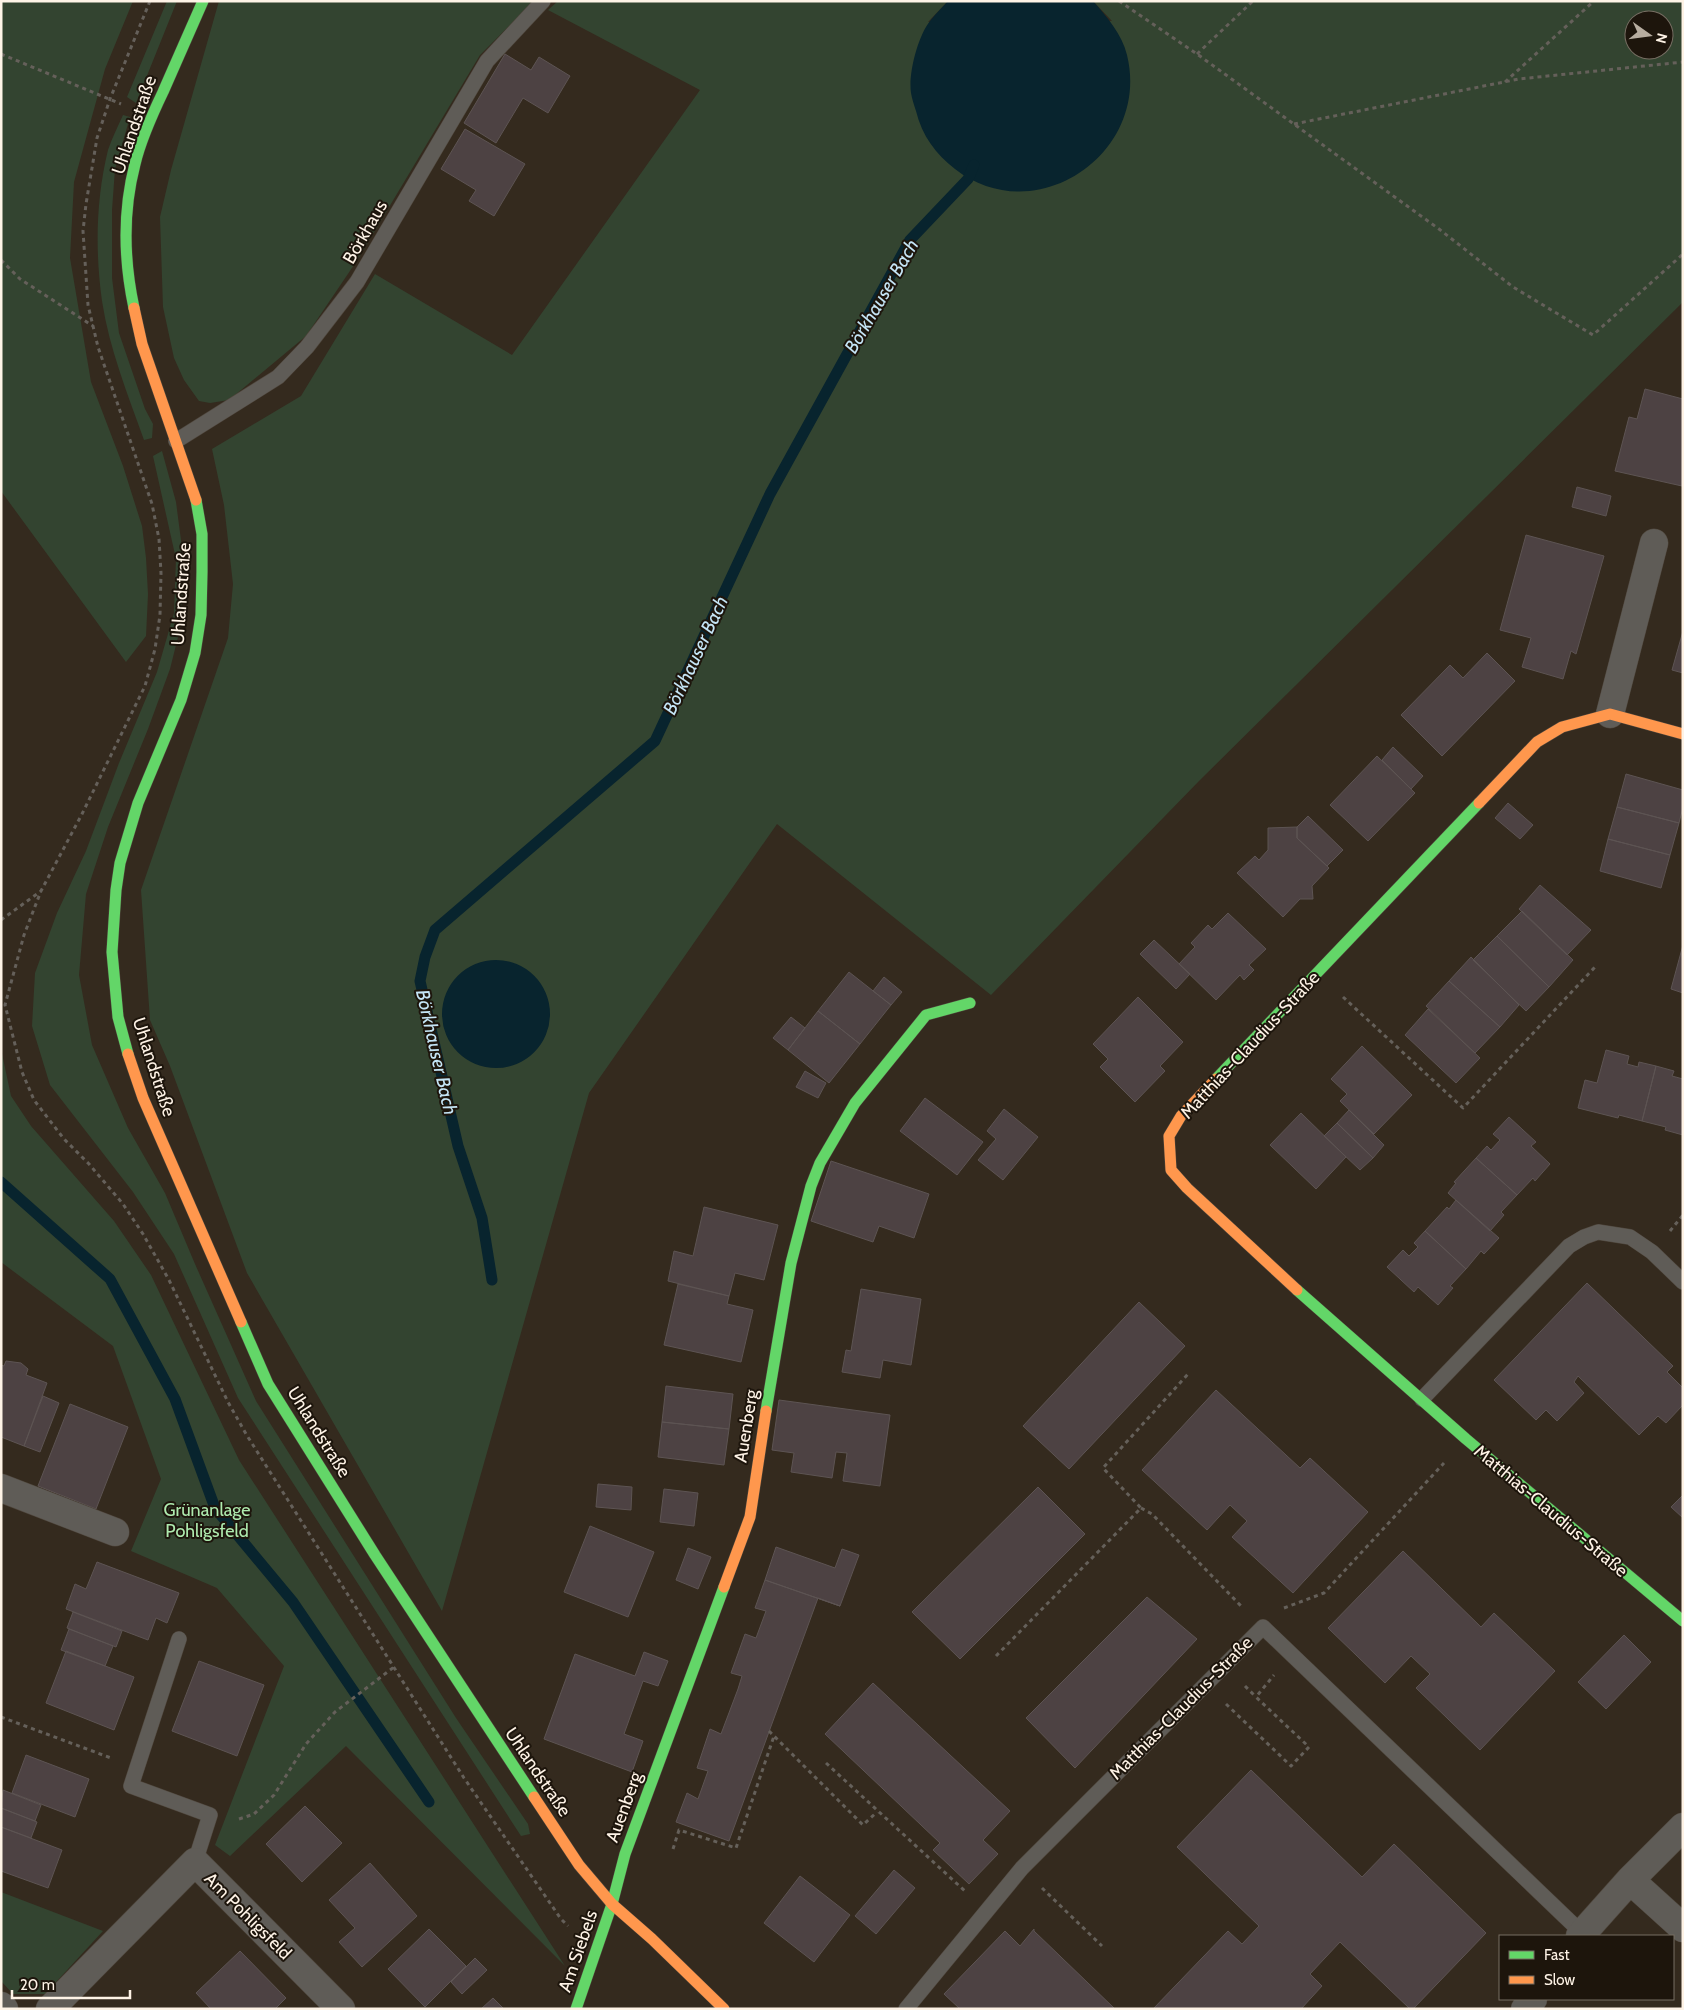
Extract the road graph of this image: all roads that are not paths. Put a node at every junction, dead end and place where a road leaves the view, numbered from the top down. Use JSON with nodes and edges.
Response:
{"nodes":[{"id":1,"x":203,"y":1,"type":"edge"},
{"id":2,"x":543,"y":1,"type":"edge"},
{"id":3,"x":176,"y":441,"type":"junction"},
{"id":4,"x":1654,"y":543,"type":"dead end"},
{"id":5,"x":1610,"y":714,"type":"junction"},
{"id":6,"x":1683,"y":734,"type":"edge"},
{"id":7,"x":970,"y":1003,"type":"dead end"},
{"id":8,"x":1683,"y":1282,"type":"edge"},
{"id":9,"x":1422,"y":1398,"type":"junction"},
{"id":10,"x":1,"y":1488,"type":"edge"},
{"id":11,"x":115,"y":1532,"type":"dead end"},
{"id":12,"x":1683,"y":1621,"type":"edge"},
{"id":13,"x":179,"y":1639,"type":"dead end"},
{"id":14,"x":1683,"y":1827,"type":"edge"},
{"id":15,"x":195,"y":1862,"type":"junction"},
{"id":16,"x":1630,"y":1880,"type":"junction"},
{"id":17,"x":612,"y":1904,"type":"junction"},
{"id":18,"x":1683,"y":1928,"type":"edge"},
{"id":19,"x":1581,"y":1935,"type":"edge"},
{"id":20,"x":50,"y":2009,"type":"edge"},
{"id":21,"x":341,"y":2009,"type":"edge"},
{"id":22,"x":576,"y":2009,"type":"edge"},
{"id":23,"x":724,"y":2009,"type":"edge"},
{"id":24,"x":906,"y":2009,"type":"edge"}],
"edges":[{"from":1,"to":3,"type":"street","name":"Uhlandstraße"},
{"from":2,"to":3,"type":"lane","name":"Börkhaus"},
{"from":3,"to":17,"type":"street","name":"Uhlandstraße"},
{"from":4,"to":5,"type":"street"},
{"from":5,"to":6,"type":"street"},
{"from":5,"to":9,"type":"street","name":"Matthias-Claudius-Straße"},
{"from":7,"to":17,"type":"street","name":"Auenberg"},
{"from":8,"to":9,"type":"lane"},
{"from":9,"to":12,"type":"street","name":"Matthias-Claudius-Straße"},
{"from":10,"to":11,"type":"street"},
{"from":13,"to":15,"type":"lane"},
{"from":14,"to":16,"type":"street","name":"Matthias-Claudius-Straße"},
{"from":15,"to":20,"type":"street","name":"Am Pohligsfeld"},
{"from":15,"to":21,"type":"street","name":"Am Pohligsfeld"},
{"from":16,"to":18,"type":"street"},
{"from":16,"to":19,"type":"street","name":"Matthias-Claudius-Straße"},
{"from":17,"to":22,"type":"street","name":"Am Siebels"},
{"from":17,"to":23,"type":"street","name":"Uhlandstraße"},
{"from":19,"to":24,"type":"lane","name":"Matthias-Claudius-Straße"}]}
